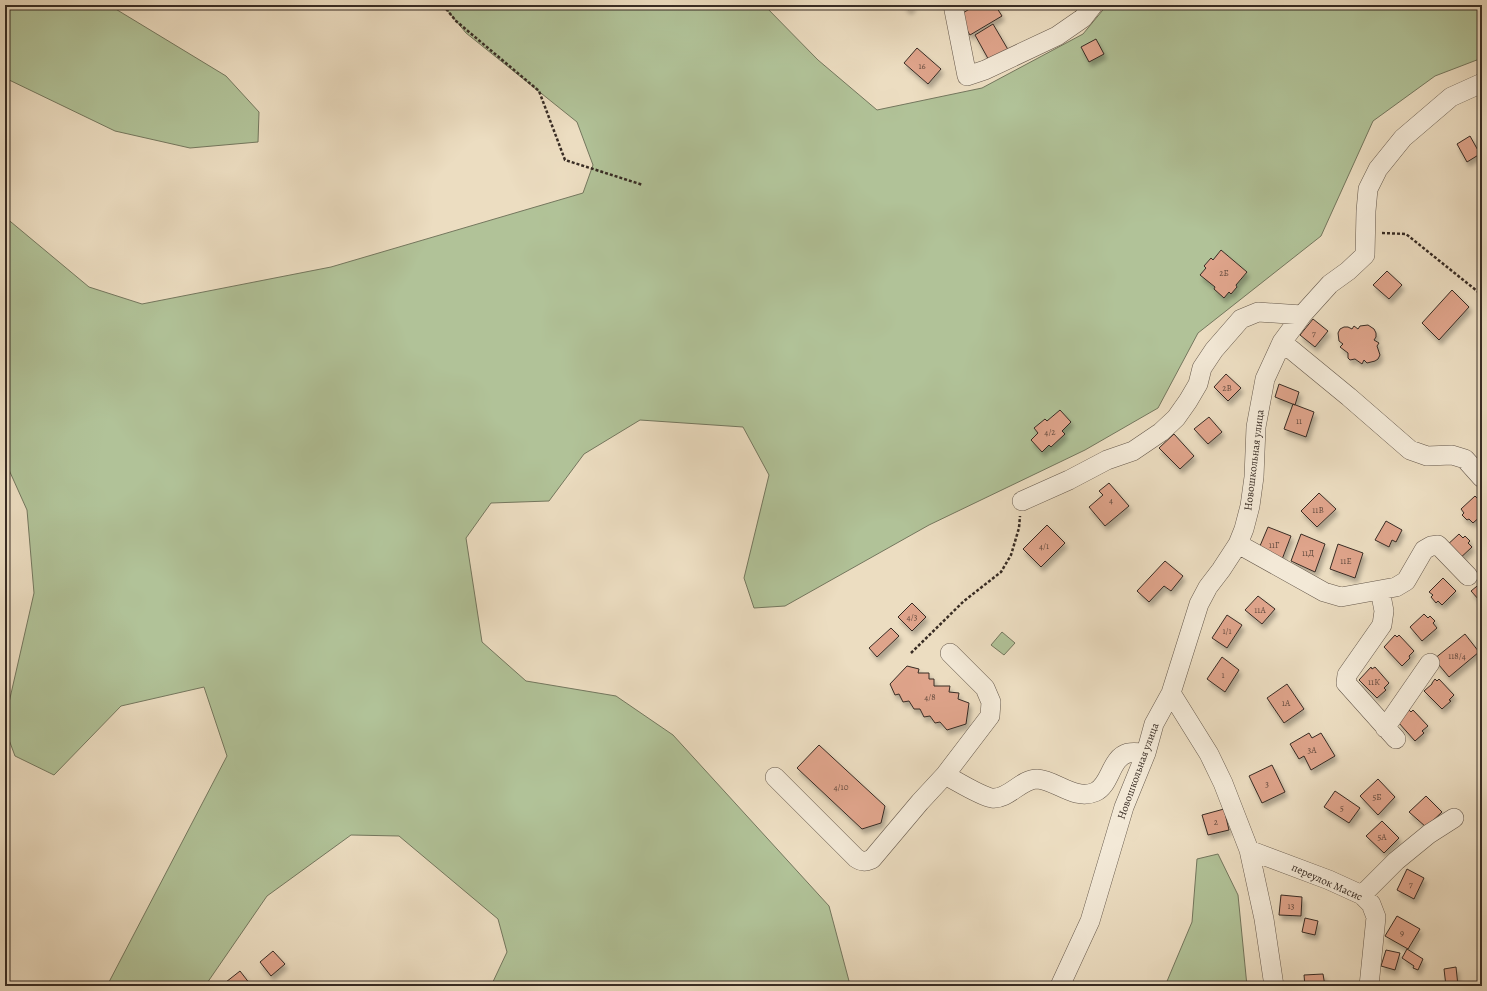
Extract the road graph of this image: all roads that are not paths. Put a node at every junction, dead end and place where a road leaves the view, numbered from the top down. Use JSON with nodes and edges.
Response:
{"nodes":[{"id":1,"x":953,"y":5,"type":"edge"},
{"id":2,"x":1093,"y":5,"type":"edge"},
{"id":3,"x":1482,"y":83,"type":"edge"},
{"id":4,"x":1302,"y":315,"type":"junction"},
{"id":5,"x":1282,"y":342,"type":"junction"},
{"id":6,"x":1482,"y":478,"type":"edge"},
{"id":7,"x":1022,"y":501,"type":"road end"},
{"id":8,"x":1238,"y":544,"type":"junction"},
{"id":9,"x":1468,"y":576,"type":"dead end"},
{"id":10,"x":1380,"y":590,"type":"junction"},
{"id":11,"x":950,"y":653,"type":"dead end"},
{"id":12,"x":1430,"y":663,"type":"dead end"},
{"id":13,"x":1171,"y":693,"type":"junction"},
{"id":14,"x":1146,"y":753,"type":"junction"},
{"id":15,"x":945,"y":775,"type":"junction"},
{"id":16,"x":775,"y":777,"type":"dead end"},
{"id":17,"x":1454,"y":818,"type":"dead end"},
{"id":18,"x":1249,"y":850,"type":"junction"},
{"id":19,"x":1362,"y":895,"type":"junction"},
{"id":20,"x":1060,"y":986,"type":"edge"},
{"id":21,"x":1274,"y":986,"type":"edge"},
{"id":22,"x":1369,"y":986,"type":"edge"}],
"edges":[{"from":1,"to":2,"type":"street"},
{"from":3,"to":4,"type":"street","name":"Новошкольная улица"},
{"from":4,"to":5,"type":"street","name":"Новошкольная улица"},
{"from":4,"to":7,"type":"street"},
{"from":5,"to":6,"type":"street"},
{"from":5,"to":8,"type":"street","name":"Новошкольная улица"},
{"from":8,"to":10,"type":"street"},
{"from":8,"to":13,"type":"street","name":"Новошкольная улица"},
{"from":9,"to":10,"type":"street"},
{"from":10,"to":12,"type":"street"},
{"from":11,"to":15,"type":"street"},
{"from":13,"to":14,"type":"street","name":"Новошкольная улица"},
{"from":13,"to":18,"type":"street"},
{"from":14,"to":15,"type":"street"},
{"from":14,"to":20,"type":"street","name":"Новошкольная улица"},
{"from":15,"to":16,"type":"street"},
{"from":17,"to":19,"type":"street"},
{"from":18,"to":19,"type":"street","name":"переулок Масис"},
{"from":18,"to":21,"type":"street"},
{"from":19,"to":22,"type":"street","name":"переулок Масис"}]}
